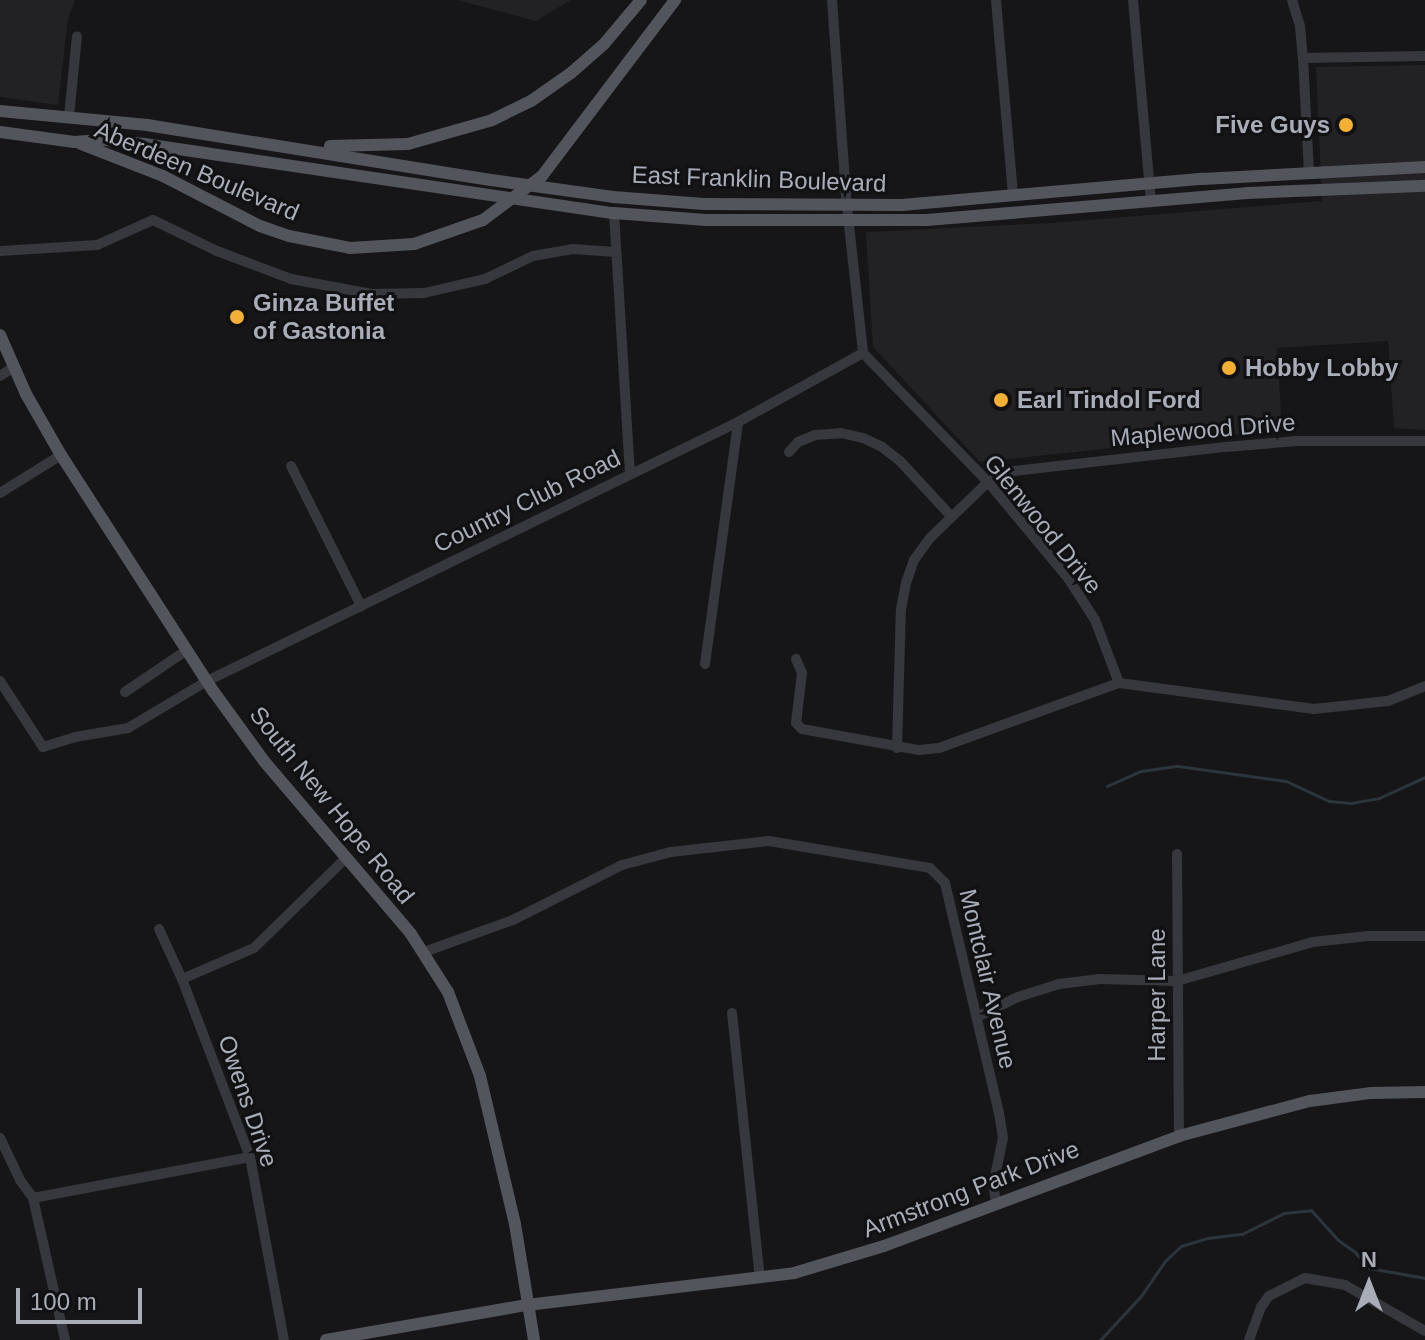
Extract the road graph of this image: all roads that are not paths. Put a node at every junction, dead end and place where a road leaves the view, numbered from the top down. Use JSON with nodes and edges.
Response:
{"nodes":[{"id":1,"x":641,"y":0,"type":"edge"},
{"id":2,"x":675,"y":0,"type":"edge"},
{"id":3,"x":832,"y":0,"type":"edge"},
{"id":4,"x":996,"y":0,"type":"edge"},
{"id":5,"x":1133,"y":0,"type":"edge"},
{"id":6,"x":1292,"y":0,"type":"edge"},
{"id":7,"x":77,"y":36,"type":"dead end"},
{"id":8,"x":1425,"y":56,"type":"edge"},
{"id":9,"x":1303,"y":58,"type":"junction"},
{"id":10,"x":0,"y":111,"type":"edge"},
{"id":11,"x":69,"y":117,"type":"junction"},
{"id":12,"x":0,"y":132,"type":"edge"},
{"id":13,"x":74,"y":142,"type":"junction"},
{"id":14,"x":279,"y":146,"type":"junction"},
{"id":15,"x":1425,"y":167,"type":"edge"},
{"id":16,"x":1309,"y":171,"type":"junction"},
{"id":17,"x":1150,"y":183,"type":"junction"},
{"id":18,"x":1425,"y":186,"type":"edge"},
{"id":19,"x":1013,"y":196,"type":"junction"},
{"id":20,"x":1151,"y":202,"type":"junction"},
{"id":21,"x":847,"y":207,"type":"junction"},
{"id":22,"x":614,"y":213,"type":"junction"},
{"id":23,"x":851,"y":221,"type":"junction"},
{"id":24,"x":0,"y":251,"type":"edge"},
{"id":25,"x":616,"y":252,"type":"junction"},
{"id":26,"x":0,"y":335,"type":"edge"},
{"id":27,"x":863,"y":353,"type":"junction"},
{"id":28,"x":14,"y":367,"type":"junction"},
{"id":29,"x":0,"y":376,"type":"edge"},
{"id":30,"x":738,"y":422,"type":"junction"},
{"id":31,"x":1425,"y":441,"type":"edge"},
{"id":32,"x":789,"y":452,"type":"dead end"},
{"id":33,"x":61,"y":455,"type":"junction"},
{"id":34,"x":291,"y":466,"type":"dead end"},
{"id":35,"x":630,"y":473,"type":"junction"},
{"id":36,"x":988,"y":482,"type":"junction"},
{"id":37,"x":0,"y":493,"type":"edge"},
{"id":38,"x":951,"y":516,"type":"junction"},
{"id":39,"x":361,"y":606,"type":"junction"},
{"id":40,"x":187,"y":650,"type":"junction"},
{"id":41,"x":796,"y":659,"type":"dead end"},
{"id":42,"x":705,"y":664,"type":"dead end"},
{"id":43,"x":0,"y":681,"type":"edge"},
{"id":44,"x":207,"y":681,"type":"junction"},
{"id":45,"x":1119,"y":683,"type":"junction"},
{"id":46,"x":1425,"y":686,"type":"edge"},
{"id":47,"x":125,"y":692,"type":"dead end"},
{"id":48,"x":897,"y":748,"type":"junction"},
{"id":49,"x":1177,"y":854,"type":"dead end"},
{"id":50,"x":346,"y":858,"type":"junction"},
{"id":51,"x":159,"y":929,"type":"dead end"},
{"id":52,"x":1425,"y":936,"type":"edge"},
{"id":53,"x":424,"y":952,"type":"junction"},
{"id":54,"x":182,"y":979,"type":"junction"},
{"id":55,"x":1177,"y":981,"type":"junction"},
{"id":56,"x":732,"y":1013,"type":"dead end"},
{"id":57,"x":977,"y":1017,"type":"junction"},
{"id":58,"x":1425,"y":1092,"type":"edge"},
{"id":59,"x":1179,"y":1136,"type":"junction"},
{"id":60,"x":0,"y":1138,"type":"edge"},
{"id":61,"x":250,"y":1157,"type":"junction"},
{"id":62,"x":33,"y":1198,"type":"junction"},
{"id":63,"x":996,"y":1202,"type":"junction"},
{"id":64,"x":760,"y":1278,"type":"junction"},
{"id":65,"x":527,"y":1305,"type":"junction"},
{"id":66,"x":1425,"y":1331,"type":"edge"},
{"id":67,"x":65,"y":1340,"type":"edge"},
{"id":68,"x":284,"y":1340,"type":"edge"},
{"id":69,"x":326,"y":1340,"type":"edge"},
{"id":70,"x":534,"y":1340,"type":"edge"},
{"id":71,"x":1249,"y":1340,"type":"edge"}],
"edges":[{"from":1,"to":14,"type":"main road"},
{"from":2,"to":13,"type":"main road","name":"Aberdeen Boulevard"},
{"from":3,"to":21,"type":"street"},
{"from":4,"to":19,"type":"street"},
{"from":5,"to":17,"type":"street"},
{"from":6,"to":9,"type":"street"},
{"from":7,"to":11,"type":"street"},
{"from":8,"to":9,"type":"street"},
{"from":9,"to":16,"type":"street"},
{"from":10,"to":11,"type":"main road","name":"East Franklin Boulevard"},
{"from":11,"to":14,"type":"main road","name":"East Franklin Boulevard"},
{"from":12,"to":13,"type":"main road","name":"East Franklin Boulevard"},
{"from":13,"to":22,"type":"main road","name":"East Franklin Boulevard"},
{"from":14,"to":21,"type":"main road","name":"East Franklin Boulevard"},
{"from":15,"to":16,"type":"main road","name":"East Franklin Boulevard"},
{"from":16,"to":17,"type":"main road","name":"East Franklin Boulevard"},
{"from":17,"to":19,"type":"main road","name":"East Franklin Boulevard"},
{"from":17,"to":20,"type":"street"},
{"from":18,"to":20,"type":"main road","name":"East Franklin Boulevard"},
{"from":19,"to":21,"type":"main road","name":"East Franklin Boulevard"},
{"from":20,"to":23,"type":"main road","name":"East Franklin Boulevard"},
{"from":21,"to":23,"type":"street"},
{"from":22,"to":23,"type":"main road","name":"East Franklin Boulevard"},
{"from":22,"to":25,"type":"street"},
{"from":23,"to":27,"type":"street"},
{"from":24,"to":25,"type":"street"},
{"from":25,"to":35,"type":"street"},
{"from":26,"to":28,"type":"main road","name":"South New Hope Road"},
{"from":27,"to":30,"type":"street","name":"Country Club Road"},
{"from":27,"to":36,"type":"street","name":"Glenwood Drive"},
{"from":28,"to":29,"type":"street"},
{"from":28,"to":33,"type":"main road","name":"South New Hope Road"},
{"from":30,"to":35,"type":"street","name":"Country Club Road"},
{"from":30,"to":42,"type":"street"},
{"from":31,"to":36,"type":"street","name":"Maplewood Drive"},
{"from":32,"to":38,"type":"street"},
{"from":33,"to":37,"type":"street"},
{"from":33,"to":40,"type":"main road","name":"South New Hope Road"},
{"from":34,"to":39,"type":"street"},
{"from":35,"to":39,"type":"street","name":"Country Club Road"},
{"from":36,"to":38,"type":"street"},
{"from":36,"to":45,"type":"street","name":"Glenwood Drive"},
{"from":38,"to":48,"type":"street"},
{"from":39,"to":44,"type":"street","name":"Country Club Road"},
{"from":40,"to":44,"type":"main road","name":"South New Hope Road"},
{"from":40,"to":47,"type":"street"},
{"from":41,"to":48,"type":"street"},
{"from":43,"to":44,"type":"street","name":"Country Club Road"},
{"from":44,"to":50,"type":"main road","name":"South New Hope Road"},
{"from":45,"to":46,"type":"street"},
{"from":45,"to":48,"type":"street"},
{"from":49,"to":55,"type":"street","name":"Harper Lane"},
{"from":50,"to":53,"type":"main road","name":"South New Hope Road"},
{"from":50,"to":54,"type":"street"},
{"from":51,"to":54,"type":"street","name":"Owens Drive"},
{"from":52,"to":55,"type":"street"},
{"from":53,"to":57,"type":"street","name":"Montclair Avenue"},
{"from":53,"to":65,"type":"main road","name":"South New Hope Road"},
{"from":54,"to":61,"type":"street","name":"Owens Drive"},
{"from":55,"to":57,"type":"street"},
{"from":55,"to":59,"type":"street","name":"Harper Lane"},
{"from":56,"to":64,"type":"street"},
{"from":57,"to":63,"type":"street","name":"Montclair Avenue"},
{"from":58,"to":59,"type":"main road","name":"Armstrong Park Drive"},
{"from":59,"to":63,"type":"main road","name":"Armstrong Park Drive"},
{"from":60,"to":62,"type":"street"},
{"from":61,"to":62,"type":"street"},
{"from":61,"to":68,"type":"street","name":"Owens Drive"},
{"from":62,"to":67,"type":"street"},
{"from":63,"to":64,"type":"main road","name":"Armstrong Park Drive"},
{"from":64,"to":65,"type":"main road","name":"Armstrong Park Drive"},
{"from":65,"to":69,"type":"main road","name":"Armstrong Park Drive"},
{"from":65,"to":70,"type":"main road","name":"South New Hope Road"},
{"from":66,"to":71,"type":"street"}]}
